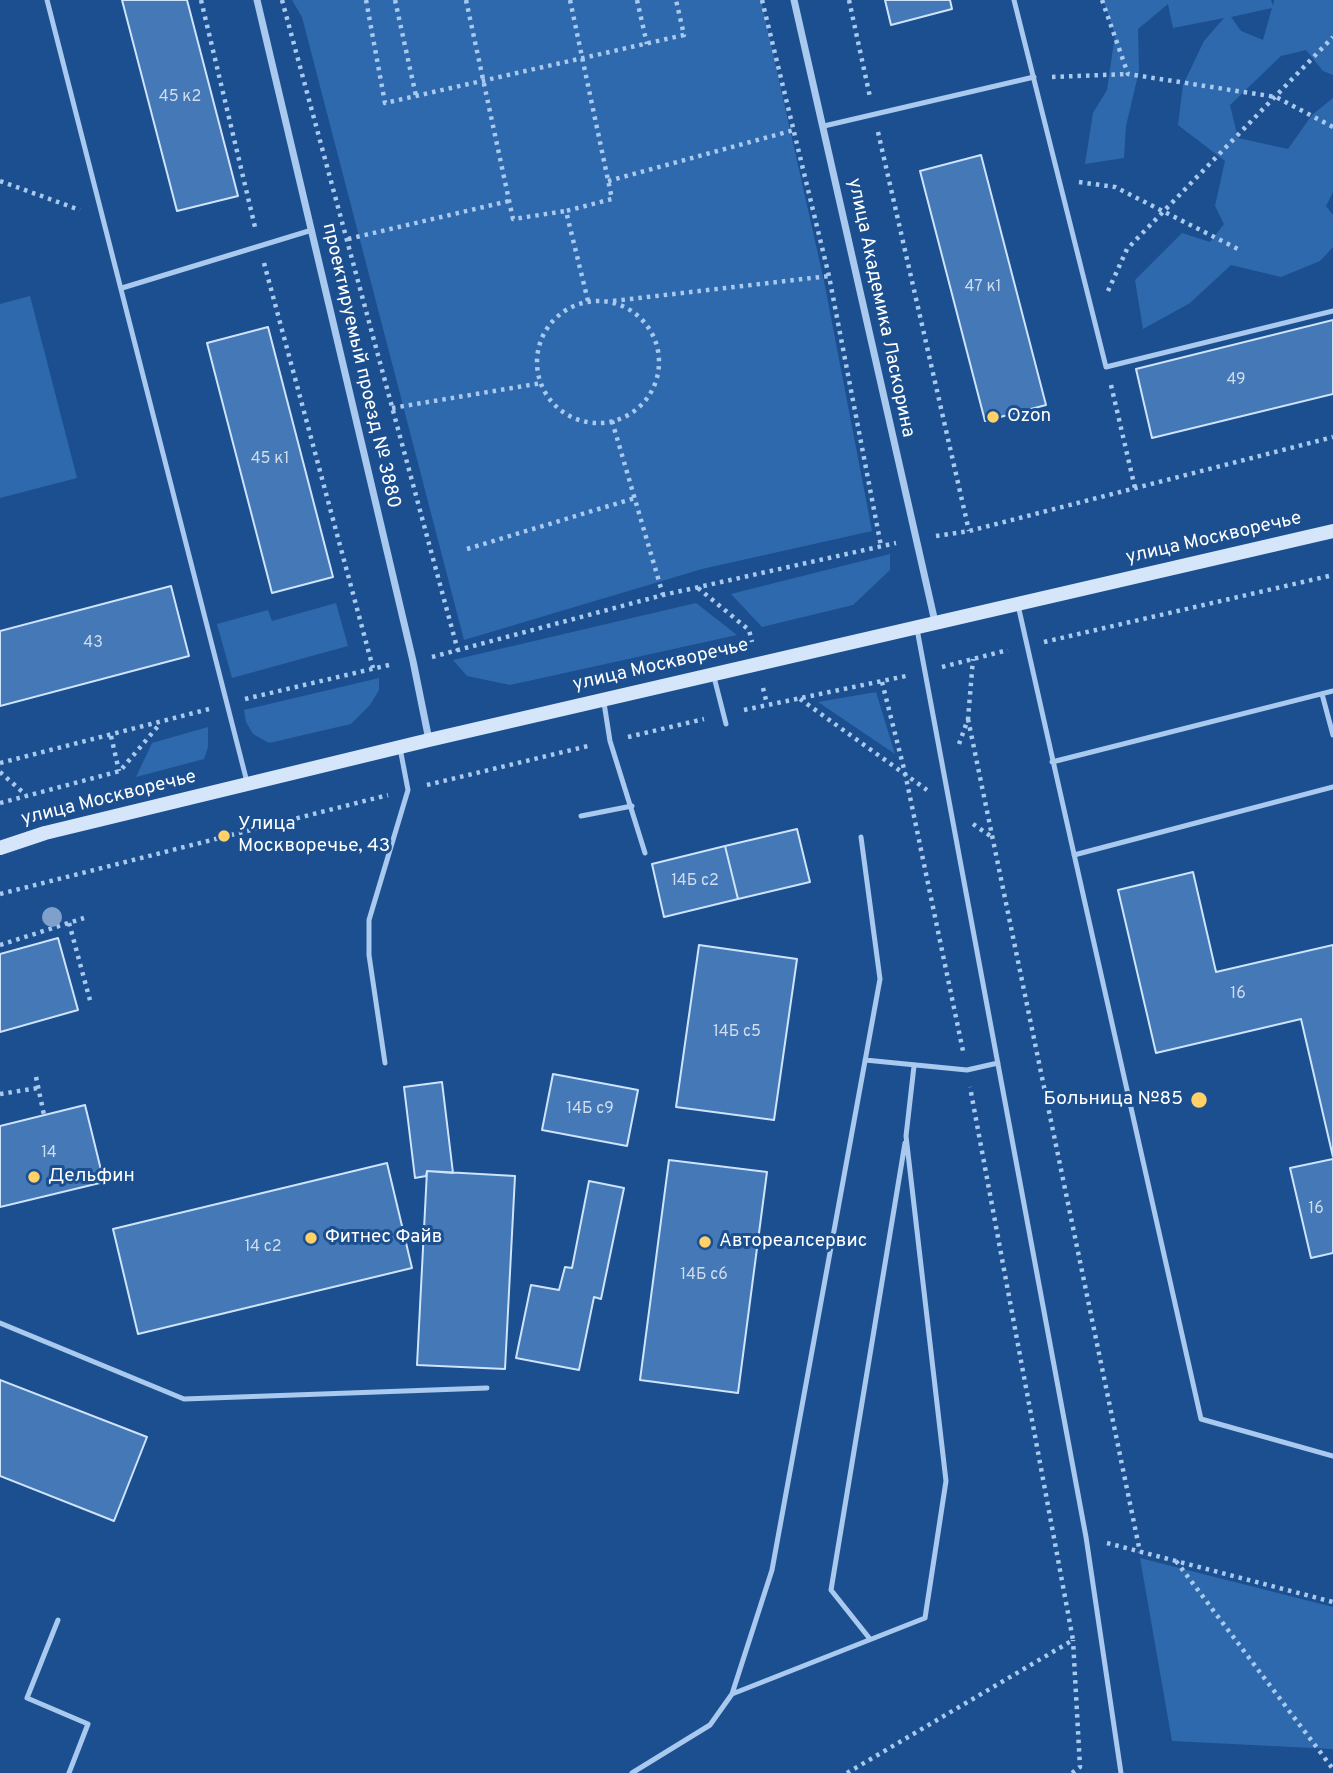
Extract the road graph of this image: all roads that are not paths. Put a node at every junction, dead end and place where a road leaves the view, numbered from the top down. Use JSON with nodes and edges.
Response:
{"nodes":[{"id":1,"x":47,"y":0,"type":"edge"},
{"id":2,"x":257,"y":0,"type":"edge"},
{"id":3,"x":794,"y":0,"type":"edge"},
{"id":4,"x":1013,"y":0,"type":"edge"},
{"id":5,"x":1034,"y":77,"type":"junction"},
{"id":6,"x":824,"y":126,"type":"junction"},
{"id":7,"x":313,"y":230,"type":"junction"},
{"id":8,"x":122,"y":288,"type":"junction"},
{"id":9,"x":1333,"y":311,"type":"edge"},
{"id":10,"x":1333,"y":531,"type":"edge"},
{"id":11,"x":1018,"y":605,"type":"junction"},
{"id":12,"x":935,"y":622,"type":"junction"},
{"id":13,"x":916,"y":627,"type":"junction"},
{"id":14,"x":713,"y":674,"type":"junction"},
{"id":15,"x":1333,"y":691,"type":"edge"},
{"id":16,"x":1322,"y":694,"type":"junction"},
{"id":17,"x":603,"y":700,"type":"junction"},
{"id":18,"x":726,"y":724,"type":"dead end"},
{"id":19,"x":1333,"y":736,"type":"edge"},
{"id":20,"x":429,"y":740,"type":"junction"},
{"id":21,"x":400,"y":748,"type":"junction"},
{"id":22,"x":1052,"y":762,"type":"junction"},
{"id":23,"x":248,"y":785,"type":"junction"},
{"id":24,"x":1333,"y":787,"type":"edge"},
{"id":25,"x":632,"y":806,"type":"junction"},
{"id":26,"x":581,"y":816,"type":"dead end"},
{"id":27,"x":861,"y":837,"type":"dead end"},
{"id":28,"x":0,"y":848,"type":"edge"},
{"id":29,"x":645,"y":853,"type":"dead end"},
{"id":30,"x":1074,"y":855,"type":"junction"},
{"id":31,"x":865,"y":1060,"type":"junction"},
{"id":32,"x":384,"y":1063,"type":"dead end"},
{"id":33,"x":998,"y":1063,"type":"junction"},
{"id":34,"x":914,"y":1066,"type":"junction"},
{"id":35,"x":906,"y":1136,"type":"junction"},
{"id":36,"x":0,"y":1323,"type":"edge"},
{"id":37,"x":487,"y":1388,"type":"dead end"},
{"id":38,"x":1333,"y":1456,"type":"edge"},
{"id":39,"x":58,"y":1620,"type":"dead end"},
{"id":40,"x":870,"y":1639,"type":"junction"},
{"id":41,"x":732,"y":1694,"type":"junction"},
{"id":42,"x":69,"y":1773,"type":"edge"},
{"id":43,"x":632,"y":1773,"type":"edge"},
{"id":44,"x":1121,"y":1773,"type":"edge"}],
"edges":[{"from":1,"to":8,"type":"lane"},
{"from":2,"to":7,"type":"street","name":"проектируемый проезд № 3880"},
{"from":3,"to":6,"type":"street","name":"улица Академика Ласкорина"},
{"from":4,"to":5,"type":"lane"},
{"from":5,"to":6,"type":"lane"},
{"from":5,"to":9,"type":"lane"},
{"from":6,"to":12,"type":"street","name":"улица Академика Ласкорина"},
{"from":7,"to":8,"type":"lane"},
{"from":7,"to":20,"type":"street","name":"проектируемый проезд № 3880"},
{"from":8,"to":23,"type":"lane"},
{"from":10,"to":11,"type":"main road","name":"улица Москворечье"},
{"from":11,"to":12,"type":"main road","name":"улица Москворечье"},
{"from":11,"to":22,"type":"lane"},
{"from":12,"to":13,"type":"main road","name":"улица Москворечье"},
{"from":13,"to":14,"type":"main road","name":"улица Москворечье"},
{"from":13,"to":33,"type":"lane"},
{"from":14,"to":17,"type":"main road","name":"улица Москворечье"},
{"from":14,"to":18,"type":"lane"},
{"from":15,"to":16,"type":"lane"},
{"from":16,"to":19,"type":"lane"},
{"from":16,"to":22,"type":"lane"},
{"from":17,"to":20,"type":"main road","name":"улица Москворечье"},
{"from":17,"to":25,"type":"lane"},
{"from":20,"to":21,"type":"main road","name":"улица Москворечье"},
{"from":21,"to":23,"type":"main road","name":"улица Москворечье"},
{"from":21,"to":32,"type":"lane"},
{"from":22,"to":30,"type":"lane"},
{"from":23,"to":28,"type":"main road","name":"улица Москворечье"},
{"from":24,"to":30,"type":"lane"},
{"from":25,"to":26,"type":"lane"},
{"from":25,"to":29,"type":"lane"},
{"from":27,"to":31,"type":"lane"},
{"from":30,"to":38,"type":"lane"},
{"from":31,"to":34,"type":"lane"},
{"from":31,"to":41,"type":"lane"},
{"from":33,"to":34,"type":"lane"},
{"from":33,"to":44,"type":"lane"},
{"from":34,"to":35,"type":"lane"},
{"from":35,"to":40,"type":"lane"},
{"from":35,"to":40,"type":"lane"},
{"from":36,"to":37,"type":"lane"},
{"from":39,"to":42,"type":"lane"},
{"from":40,"to":41,"type":"lane"},
{"from":41,"to":43,"type":"lane"}]}
